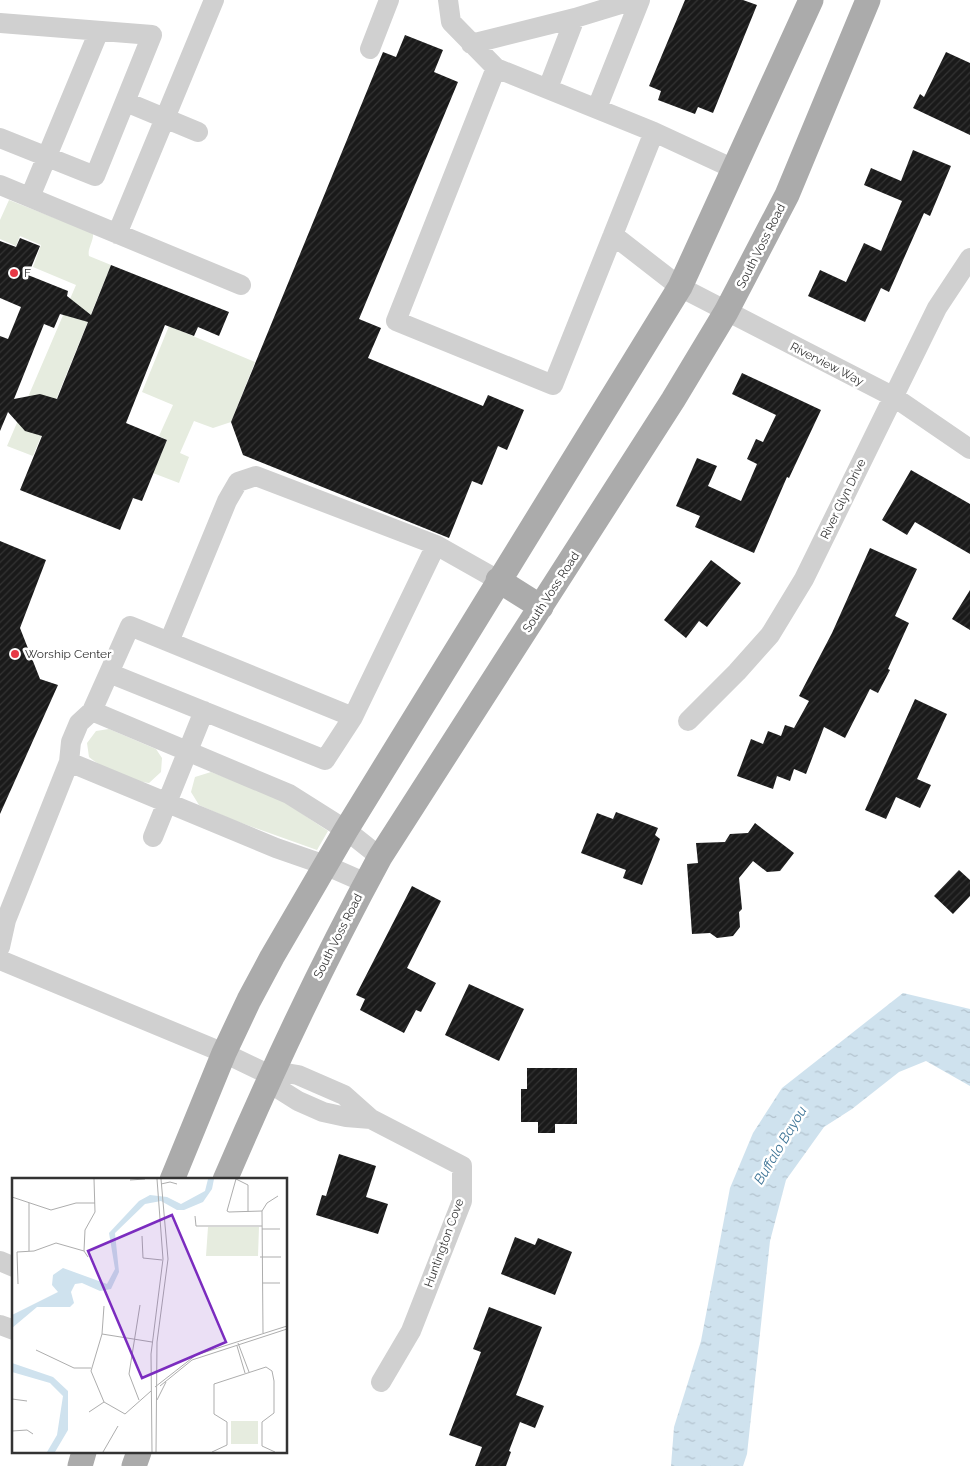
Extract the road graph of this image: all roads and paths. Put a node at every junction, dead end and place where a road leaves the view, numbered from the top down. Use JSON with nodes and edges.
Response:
{"nodes":[{"id":1,"x":214,"y":0,"type":"edge"},
{"id":2,"x":389,"y":0,"type":"edge"},
{"id":3,"x":448,"y":0,"type":"edge"},
{"id":4,"x":634,"y":0,"type":"edge"},
{"id":5,"x":640,"y":0,"type":"edge"},
{"id":6,"x":811,"y":0,"type":"edge"},
{"id":7,"x":868,"y":0,"type":"edge"},
{"id":8,"x":575,"y":18,"type":"junction"},
{"id":9,"x":0,"y":23,"type":"edge"},
{"id":10,"x":99,"y":31,"type":"junction"},
{"id":11,"x":472,"y":44,"type":"junction"},
{"id":12,"x":370,"y":49,"type":"dead end"},
{"id":13,"x":496,"y":68,"type":"junction"},
{"id":14,"x":548,"y":88,"type":"junction"},
{"id":15,"x":126,"y":102,"type":"junction"},
{"id":16,"x":597,"y":108,"type":"junction"},
{"id":17,"x":165,"y":119,"type":"junction"},
{"id":18,"x":198,"y":132,"type":"dead end"},
{"id":19,"x":654,"y":132,"type":"junction"},
{"id":20,"x":0,"y":138,"type":"edge"},
{"id":21,"x":47,"y":157,"type":"junction"},
{"id":22,"x":734,"y":169,"type":"junction"},
{"id":23,"x":0,"y":185,"type":"edge"},
{"id":24,"x":30,"y":197,"type":"junction"},
{"id":25,"x":117,"y":234,"type":"junction"},
{"id":26,"x":613,"y":235,"type":"junction"},
{"id":27,"x":970,"y":258,"type":"edge"},
{"id":28,"x":241,"y":285,"type":"dead end"},
{"id":29,"x":680,"y":287,"type":"junction"},
{"id":30,"x":726,"y":312,"type":"junction"},
{"id":31,"x":894,"y":397,"type":"junction"},
{"id":32,"x":970,"y":449,"type":"edge"},
{"id":33,"x":436,"y":545,"type":"junction"},
{"id":34,"x":498,"y":580,"type":"junction"},
{"id":35,"x":541,"y":607,"type":"junction"},
{"id":36,"x":169,"y":642,"type":"junction"},
{"id":37,"x":109,"y":673,"type":"junction"},
{"id":38,"x":92,"y":711,"type":"junction"},
{"id":39,"x":204,"y":711,"type":"junction"},
{"id":40,"x":353,"y":717,"type":"junction"},
{"id":41,"x":688,"y":721,"type":"dead end"},
{"id":42,"x":187,"y":752,"type":"junction"},
{"id":43,"x":69,"y":762,"type":"junction"},
{"id":44,"x":168,"y":802,"type":"junction"},
{"id":45,"x":346,"y":830,"type":"junction"},
{"id":46,"x":153,"y":837,"type":"dead end"},
{"id":47,"x":380,"y":856,"type":"junction"},
{"id":48,"x":326,"y":865,"type":"junction"},
{"id":49,"x":366,"y":883,"type":"junction"},
{"id":50,"x":0,"y":947,"type":"edge"},
{"id":51,"x":0,"y":960,"type":"edge"},
{"id":52,"x":224,"y":1053,"type":"junction"},
{"id":53,"x":270,"y":1075,"type":"junction"},
{"id":54,"x":173,"y":1178,"type":"edge"},
{"id":55,"x":226,"y":1178,"type":"edge"},
{"id":56,"x":0,"y":1261,"type":"edge"},
{"id":57,"x":12,"y":1266,"type":"edge"},
{"id":58,"x":0,"y":1325,"type":"edge"},
{"id":59,"x":12,"y":1329,"type":"edge"},
{"id":60,"x":381,"y":1382,"type":"dead end"},
{"id":61,"x":138,"y":1454,"type":"edge"},
{"id":62,"x":134,"y":1466,"type":"edge"}],
"edges":[{"from":1,"to":17,"type":"street"},
{"from":2,"to":12,"type":"street"},
{"from":3,"to":11,"type":"street"},
{"from":4,"to":8,"type":"street"},
{"from":5,"to":16,"type":"street"},
{"from":6,"to":22,"type":"main road"},
{"from":7,"to":30,"type":"main road","name":"South Voss Road"},
{"from":8,"to":11,"type":"street"},
{"from":8,"to":14,"type":"street"},
{"from":9,"to":10,"type":"street"},
{"from":10,"to":15,"type":"street"},
{"from":10,"to":21,"type":"street"},
{"from":11,"to":13,"type":"street"},
{"from":13,"to":14,"type":"street"},
{"from":13,"to":26,"type":"street"},
{"from":14,"to":16,"type":"street"},
{"from":15,"to":17,"type":"street"},
{"from":15,"to":21,"type":"street"},
{"from":16,"to":19,"type":"street"},
{"from":17,"to":18,"type":"street"},
{"from":17,"to":25,"type":"street"},
{"from":19,"to":22,"type":"street"},
{"from":19,"to":26,"type":"street"},
{"from":20,"to":21,"type":"street"},
{"from":21,"to":24,"type":"street"},
{"from":22,"to":29,"type":"main road"},
{"from":23,"to":24,"type":"street"},
{"from":24,"to":25,"type":"street"},
{"from":25,"to":28,"type":"street"},
{"from":26,"to":29,"type":"street","name":"Riverview Way"},
{"from":27,"to":31,"type":"street","name":"River Glyn Drive"},
{"from":29,"to":30,"type":"street","name":"Riverview Way"},
{"from":29,"to":34,"type":"main road"},
{"from":30,"to":31,"type":"street","name":"Riverview Way"},
{"from":30,"to":35,"type":"main road","name":"South Voss Road"},
{"from":31,"to":32,"type":"street","name":"Riverview Way"},
{"from":31,"to":41,"type":"street","name":"River Glyn Drive"},
{"from":33,"to":34,"type":"street"},
{"from":33,"to":36,"type":"street"},
{"from":33,"to":40,"type":"street"},
{"from":34,"to":35,"type":"main road"},
{"from":34,"to":45,"type":"main road"},
{"from":35,"to":47,"type":"main road","name":"South Voss Road"},
{"from":36,"to":37,"type":"street"},
{"from":36,"to":40,"type":"street"},
{"from":37,"to":38,"type":"street"},
{"from":37,"to":39,"type":"street"},
{"from":38,"to":42,"type":"street"},
{"from":38,"to":43,"type":"street"},
{"from":39,"to":40,"type":"street"},
{"from":39,"to":42,"type":"street"},
{"from":42,"to":44,"type":"street"},
{"from":42,"to":45,"type":"street"},
{"from":43,"to":44,"type":"street"},
{"from":43,"to":50,"type":"street"},
{"from":44,"to":46,"type":"street"},
{"from":44,"to":48,"type":"street"},
{"from":45,"to":47,"type":"street"},
{"from":45,"to":48,"type":"main road"},
{"from":47,"to":49,"type":"main road","name":"South Voss Road"},
{"from":48,"to":49,"type":"street"},
{"from":48,"to":52,"type":"main road"},
{"from":49,"to":53,"type":"main road","name":"South Voss Road"},
{"from":51,"to":52,"type":"street","name":"Huntington Cove"},
{"from":52,"to":53,"type":"street","name":"Huntington Cove"},
{"from":52,"to":54,"type":"main road"},
{"from":53,"to":55,"type":"main road","name":"South Voss Road"},
{"from":53,"to":60,"type":"street","name":"Huntington Cove"},
{"from":56,"to":57,"type":"street"},
{"from":58,"to":59,"type":"street"},
{"from":61,"to":62,"type":"main road"}]}
